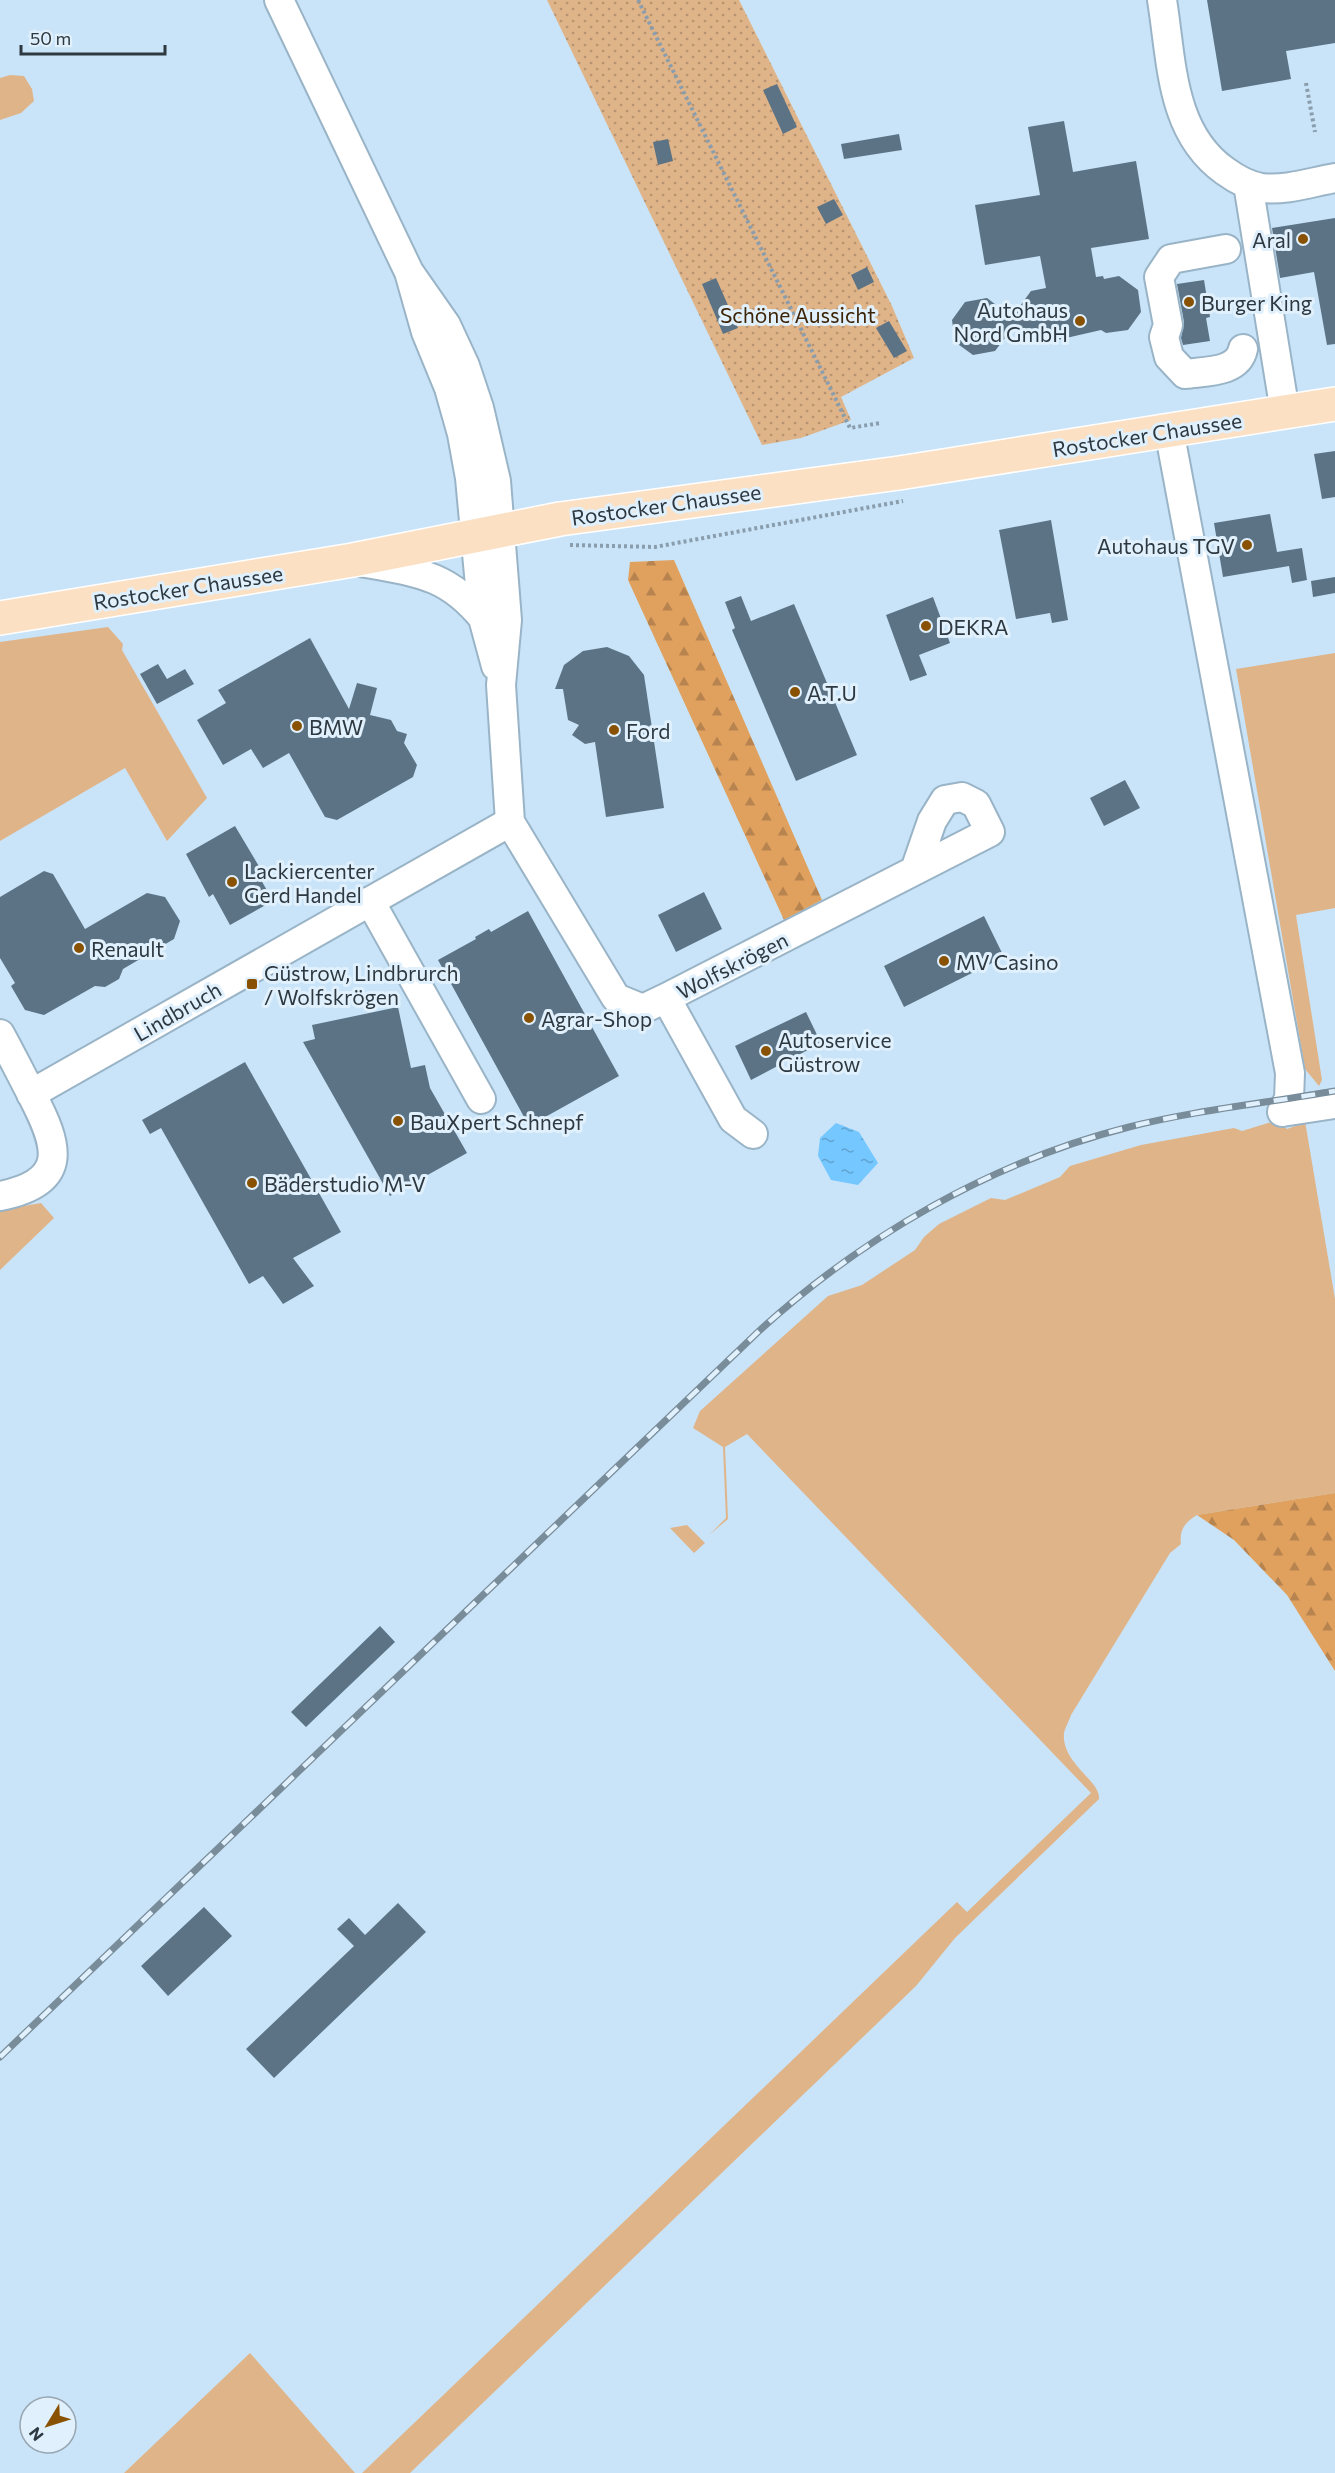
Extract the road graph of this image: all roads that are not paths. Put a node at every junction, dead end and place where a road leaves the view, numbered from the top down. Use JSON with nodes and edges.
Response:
{"nodes":[{"id":1,"x":279,"y":0,"type":"edge"},
{"id":2,"x":1162,"y":0,"type":"edge"},
{"id":3,"x":1335,"y":178,"type":"edge"},
{"id":4,"x":1248,"y":184,"type":"junction"},
{"id":5,"x":1226,"y":249,"type":"dead end"},
{"id":6,"x":1243,"y":349,"type":"dead end"},
{"id":7,"x":1335,"y":404,"type":"edge"},
{"id":8,"x":1285,"y":412,"type":"junction"},
{"id":9,"x":1169,"y":430,"type":"junction"},
{"id":10,"x":488,"y":534,"type":"junction"},
{"id":11,"x":353,"y":560,"type":"junction"},
{"id":12,"x":0,"y":618,"type":"edge"},
{"id":13,"x":483,"y":618,"type":"junction"},
{"id":14,"x":501,"y":685,"type":"junction"},
{"id":15,"x":510,"y":822,"type":"junction"},
{"id":16,"x":915,"y":870,"type":"junction"},
{"id":17,"x":370,"y":901,"type":"junction"},
{"id":18,"x":666,"y":998,"type":"junction"},
{"id":19,"x":0,"y":1034,"type":"edge"},
{"id":20,"x":31,"y":1094,"type":"junction"},
{"id":21,"x":482,"y":1099,"type":"dead end"},
{"id":22,"x":1334,"y":1104,"type":"edge"},
{"id":23,"x":753,"y":1134,"type":"dead end"},
{"id":24,"x":0,"y":1196,"type":"edge"}],
"edges":[{"from":1,"to":10,"type":"street"},
{"from":2,"to":4,"type":"street"},
{"from":3,"to":4,"type":"street"},
{"from":4,"to":8,"type":"street"},
{"from":5,"to":6,"type":"street"},
{"from":7,"to":8,"type":"main road","name":"Rostocker Chaussee"},
{"from":8,"to":9,"type":"main road","name":"Rostocker Chaussee"},
{"from":9,"to":10,"type":"main road","name":"Rostocker Chaussee"},
{"from":9,"to":22,"type":"street"},
{"from":10,"to":11,"type":"main road","name":"Rostocker Chaussee"},
{"from":10,"to":13,"type":"street","name":"Wolfskrögen"},
{"from":10,"to":14,"type":"street","name":"Wolfskrögen"},
{"from":11,"to":12,"type":"main road","name":"Rostocker Chaussee"},
{"from":11,"to":13,"type":"street","name":"Wolfskrögen"},
{"from":13,"to":14,"type":"street","name":"Wolfskrögen"},
{"from":14,"to":15,"type":"street","name":"Wolfskrögen"},
{"from":15,"to":17,"type":"street","name":"Lindbruch"},
{"from":15,"to":18,"type":"street","name":"Wolfskrögen"},
{"from":16,"to":16,"type":"street","name":"Wolfskrögen"},
{"from":16,"to":18,"type":"street","name":"Wolfskrögen"},
{"from":17,"to":20,"type":"street","name":"Lindbruch"},
{"from":17,"to":21,"type":"street"},
{"from":18,"to":23,"type":"street"},
{"from":19,"to":20,"type":"street"},
{"from":20,"to":24,"type":"street"}]}
